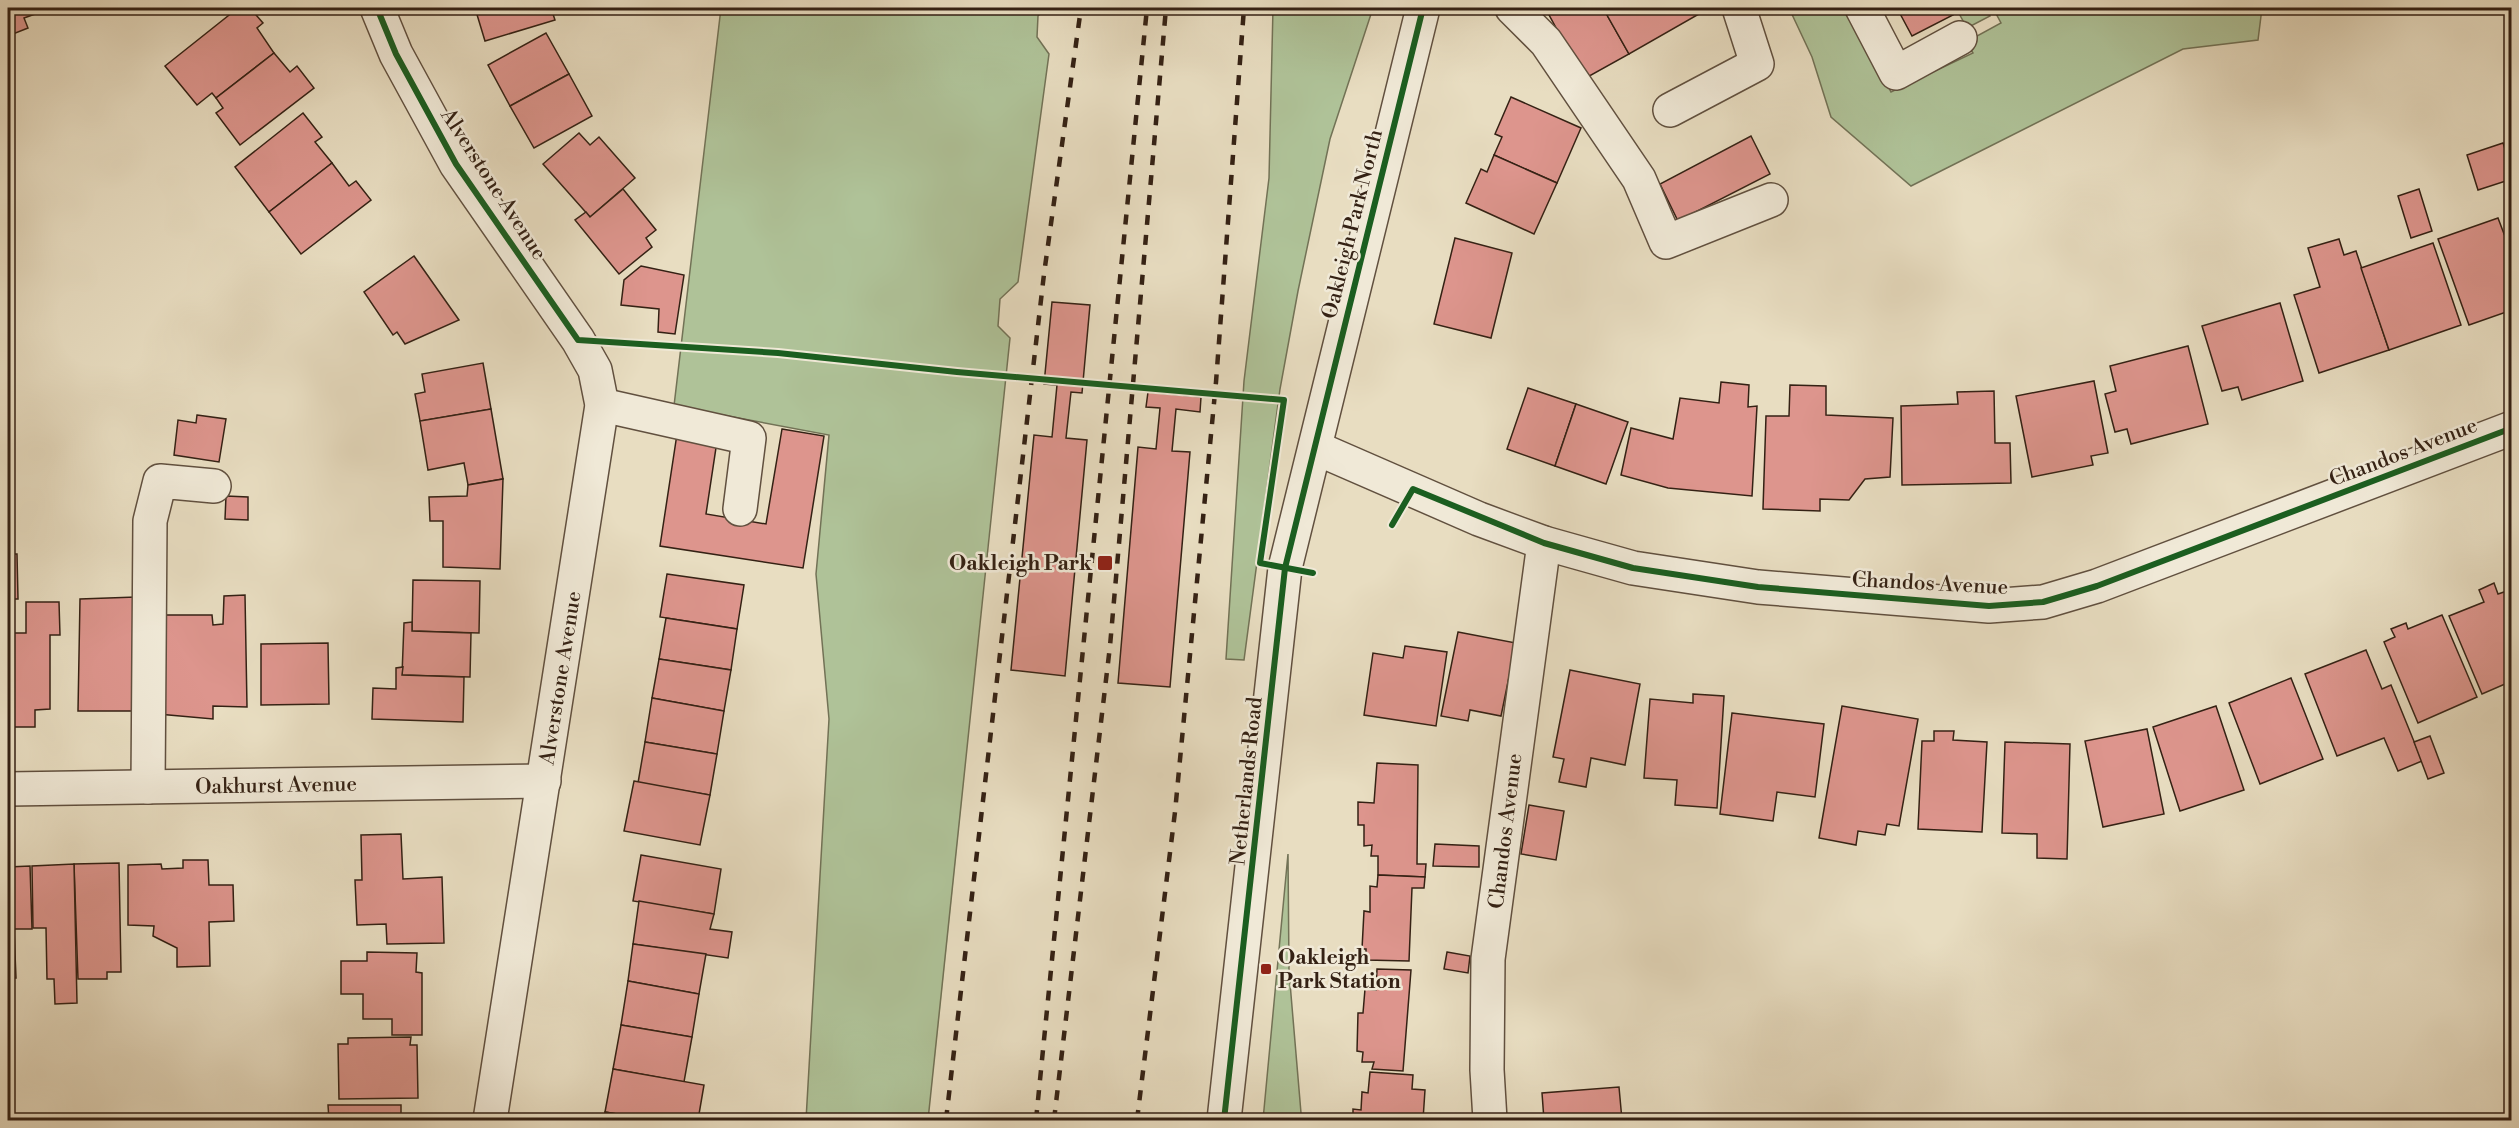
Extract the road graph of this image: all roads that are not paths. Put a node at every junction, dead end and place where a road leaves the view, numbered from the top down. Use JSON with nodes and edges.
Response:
{"nodes":[{"id":1,"x":377,"y":8,"type":"edge"},
{"id":2,"x":1423,"y":8,"type":"edge"},
{"id":3,"x":1512,"y":8,"type":"edge"},
{"id":4,"x":1739,"y":8,"type":"edge"},
{"id":5,"x":1862,"y":8,"type":"edge"},
{"id":6,"x":1960,"y":38,"type":"dead end"},
{"id":7,"x":1670,"y":110,"type":"dead end"},
{"id":8,"x":1771,"y":200,"type":"dead end"},
{"id":9,"x":602,"y":405,"type":"junction"},
{"id":10,"x":2511,"y":428,"type":"edge"},
{"id":11,"x":1316,"y":448,"type":"junction"},
{"id":12,"x":214,"y":486,"type":"dead end"},
{"id":13,"x":740,"y":509,"type":"dead end"},
{"id":14,"x":1544,"y":543,"type":"junction"},
{"id":15,"x":544,"y":781,"type":"junction"},
{"id":16,"x":148,"y":787,"type":"junction"},
{"id":17,"x":8,"y":789,"type":"edge"},
{"id":18,"x":490,"y":1120,"type":"edge"},
{"id":19,"x":1224,"y":1120,"type":"edge"},
{"id":20,"x":1490,"y":1120,"type":"edge"}],
"edges":[{"from":1,"to":9,"type":"street","name":"Alverstone Avenue"},
{"from":2,"to":11,"type":"street","name":"Oakleigh Park North"},
{"from":3,"to":8,"type":"street"},
{"from":4,"to":7,"type":"street"},
{"from":5,"to":6,"type":"street"},
{"from":9,"to":13,"type":"street"},
{"from":9,"to":15,"type":"street","name":"Alverstone Avenue"},
{"from":10,"to":14,"type":"street","name":"Chandos Avenue"},
{"from":11,"to":14,"type":"street","name":"Chandos Avenue"},
{"from":11,"to":19,"type":"street","name":"Netherlands Road"},
{"from":12,"to":16,"type":"street"},
{"from":14,"to":20,"type":"street","name":"Chandos Avenue"},
{"from":15,"to":16,"type":"street","name":"Oakhurst Avenue"},
{"from":15,"to":18,"type":"street","name":"Alverstone Avenue"},
{"from":16,"to":17,"type":"street","name":"Oakhurst Avenue"}]}
